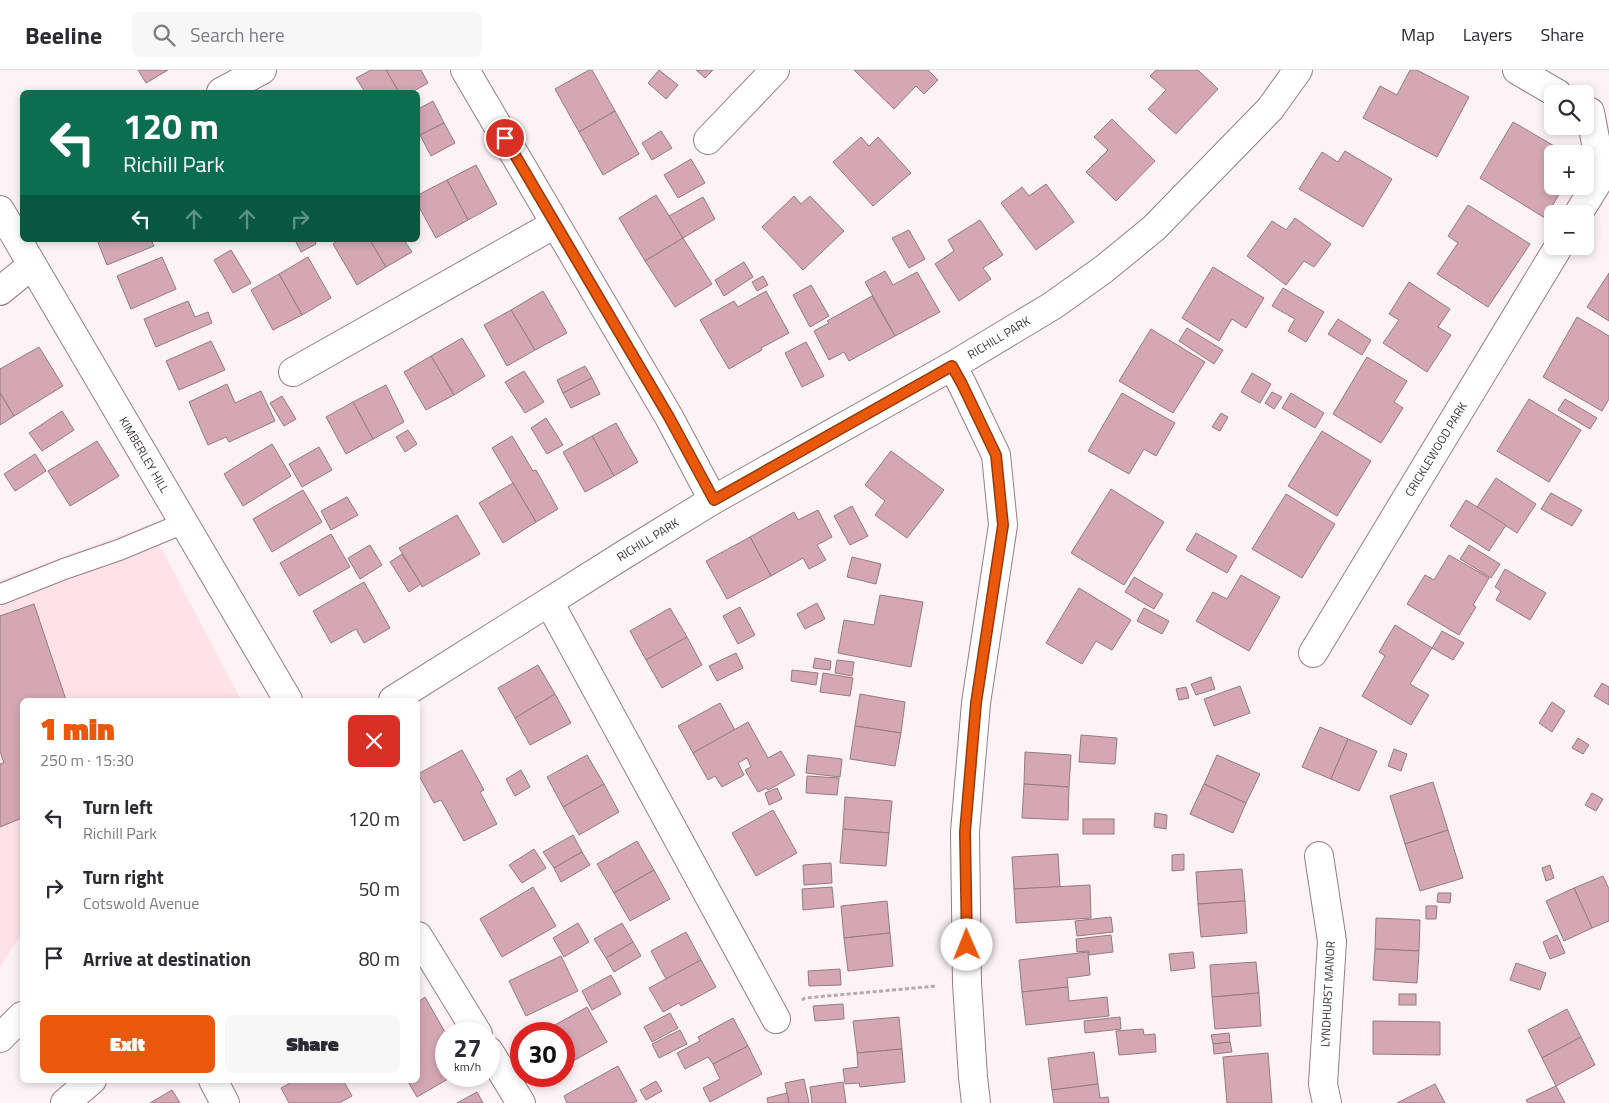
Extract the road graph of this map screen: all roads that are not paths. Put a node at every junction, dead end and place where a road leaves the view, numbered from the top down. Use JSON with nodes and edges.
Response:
{"nodes":[{"id":1,"x":262,"y":70,"type":"edge"},
{"id":2,"x":465,"y":70,"type":"edge"},
{"id":3,"x":775,"y":70,"type":"edge"},
{"id":4,"x":1298,"y":70,"type":"edge"},
{"id":5,"x":1517,"y":70,"type":"edge"},
{"id":6,"x":1544,"y":86,"type":"edge"},
{"id":7,"x":225,"y":90,"type":"edge"},
{"id":8,"x":1594,"y":133,"type":"edge"},
{"id":9,"x":708,"y":140,"type":"dead end"},
{"id":10,"x":1584,"y":205,"type":"edge"},
{"id":11,"x":0,"y":210,"type":"edge"},
{"id":12,"x":555,"y":224,"type":"junction"},
{"id":13,"x":1554,"y":255,"type":"edge"},
{"id":14,"x":32,"y":265,"type":"junction"},
{"id":15,"x":0,"y":291,"type":"edge"},
{"id":16,"x":952,"y":366,"type":"junction"},
{"id":17,"x":293,"y":372,"type":"dead end"},
{"id":18,"x":714,"y":500,"type":"junction"},
{"id":19,"x":184,"y":522,"type":"junction"},
{"id":20,"x":1,"y":594,"type":"edge"},
{"id":21,"x":549,"y":602,"type":"junction"},
{"id":22,"x":1313,"y":653,"type":"dead end"},
{"id":23,"x":287,"y":698,"type":"edge"},
{"id":24,"x":397,"y":698,"type":"edge"},
{"id":25,"x":1319,"y":856,"type":"dead end"},
{"id":26,"x":420,"y":939,"type":"edge"},
{"id":27,"x":20,"y":1018,"type":"edge"},
{"id":28,"x":776,"y":1019,"type":"road end"},
{"id":29,"x":471,"y":1022,"type":"edge"},
{"id":30,"x":0,"y":1038,"type":"edge"},
{"id":31,"x":500,"y":1069,"type":"edge"},
{"id":32,"x":88,"y":1083,"type":"edge"},
{"id":33,"x":215,"y":1083,"type":"edge"},
{"id":34,"x":64,"y":1103,"type":"edge"},
{"id":35,"x":225,"y":1103,"type":"edge"},
{"id":36,"x":521,"y":1103,"type":"edge"},
{"id":37,"x":976,"y":1103,"type":"edge"},
{"id":38,"x":1326,"y":1103,"type":"edge"}],
"edges":[{"from":1,"to":7,"type":"street"},
{"from":2,"to":12,"type":"street"},
{"from":3,"to":9,"type":"street"},
{"from":4,"to":16,"type":"street","name":"RICHILL PARK"},
{"from":5,"to":6,"type":"street"},
{"from":8,"to":10,"type":"street"},
{"from":11,"to":14,"type":"street","name":"KIMBERLEY HILL"},
{"from":12,"to":17,"type":"street"},
{"from":12,"to":18,"type":"street"},
{"from":13,"to":22,"type":"street","name":"CRICKLEWOOD PARK"},
{"from":14,"to":15,"type":"street"},
{"from":14,"to":19,"type":"street","name":"KIMBERLEY HILL"},
{"from":16,"to":18,"type":"street","name":"RICHILL PARK"},
{"from":16,"to":37,"type":"street"},
{"from":18,"to":21,"type":"street","name":"RICHILL PARK"},
{"from":19,"to":20,"type":"lane"},
{"from":19,"to":23,"type":"street","name":"KIMBERLEY HILL"},
{"from":21,"to":24,"type":"street","name":"RICHILL PARK"},
{"from":21,"to":28,"type":"street"},
{"from":25,"to":38,"type":"street","name":"LYNDHURST MANOR"},
{"from":26,"to":29,"type":"street"},
{"from":27,"to":30,"type":"street"},
{"from":31,"to":36,"type":"street"},
{"from":32,"to":34,"type":"street"},
{"from":33,"to":35,"type":"street"}]}
